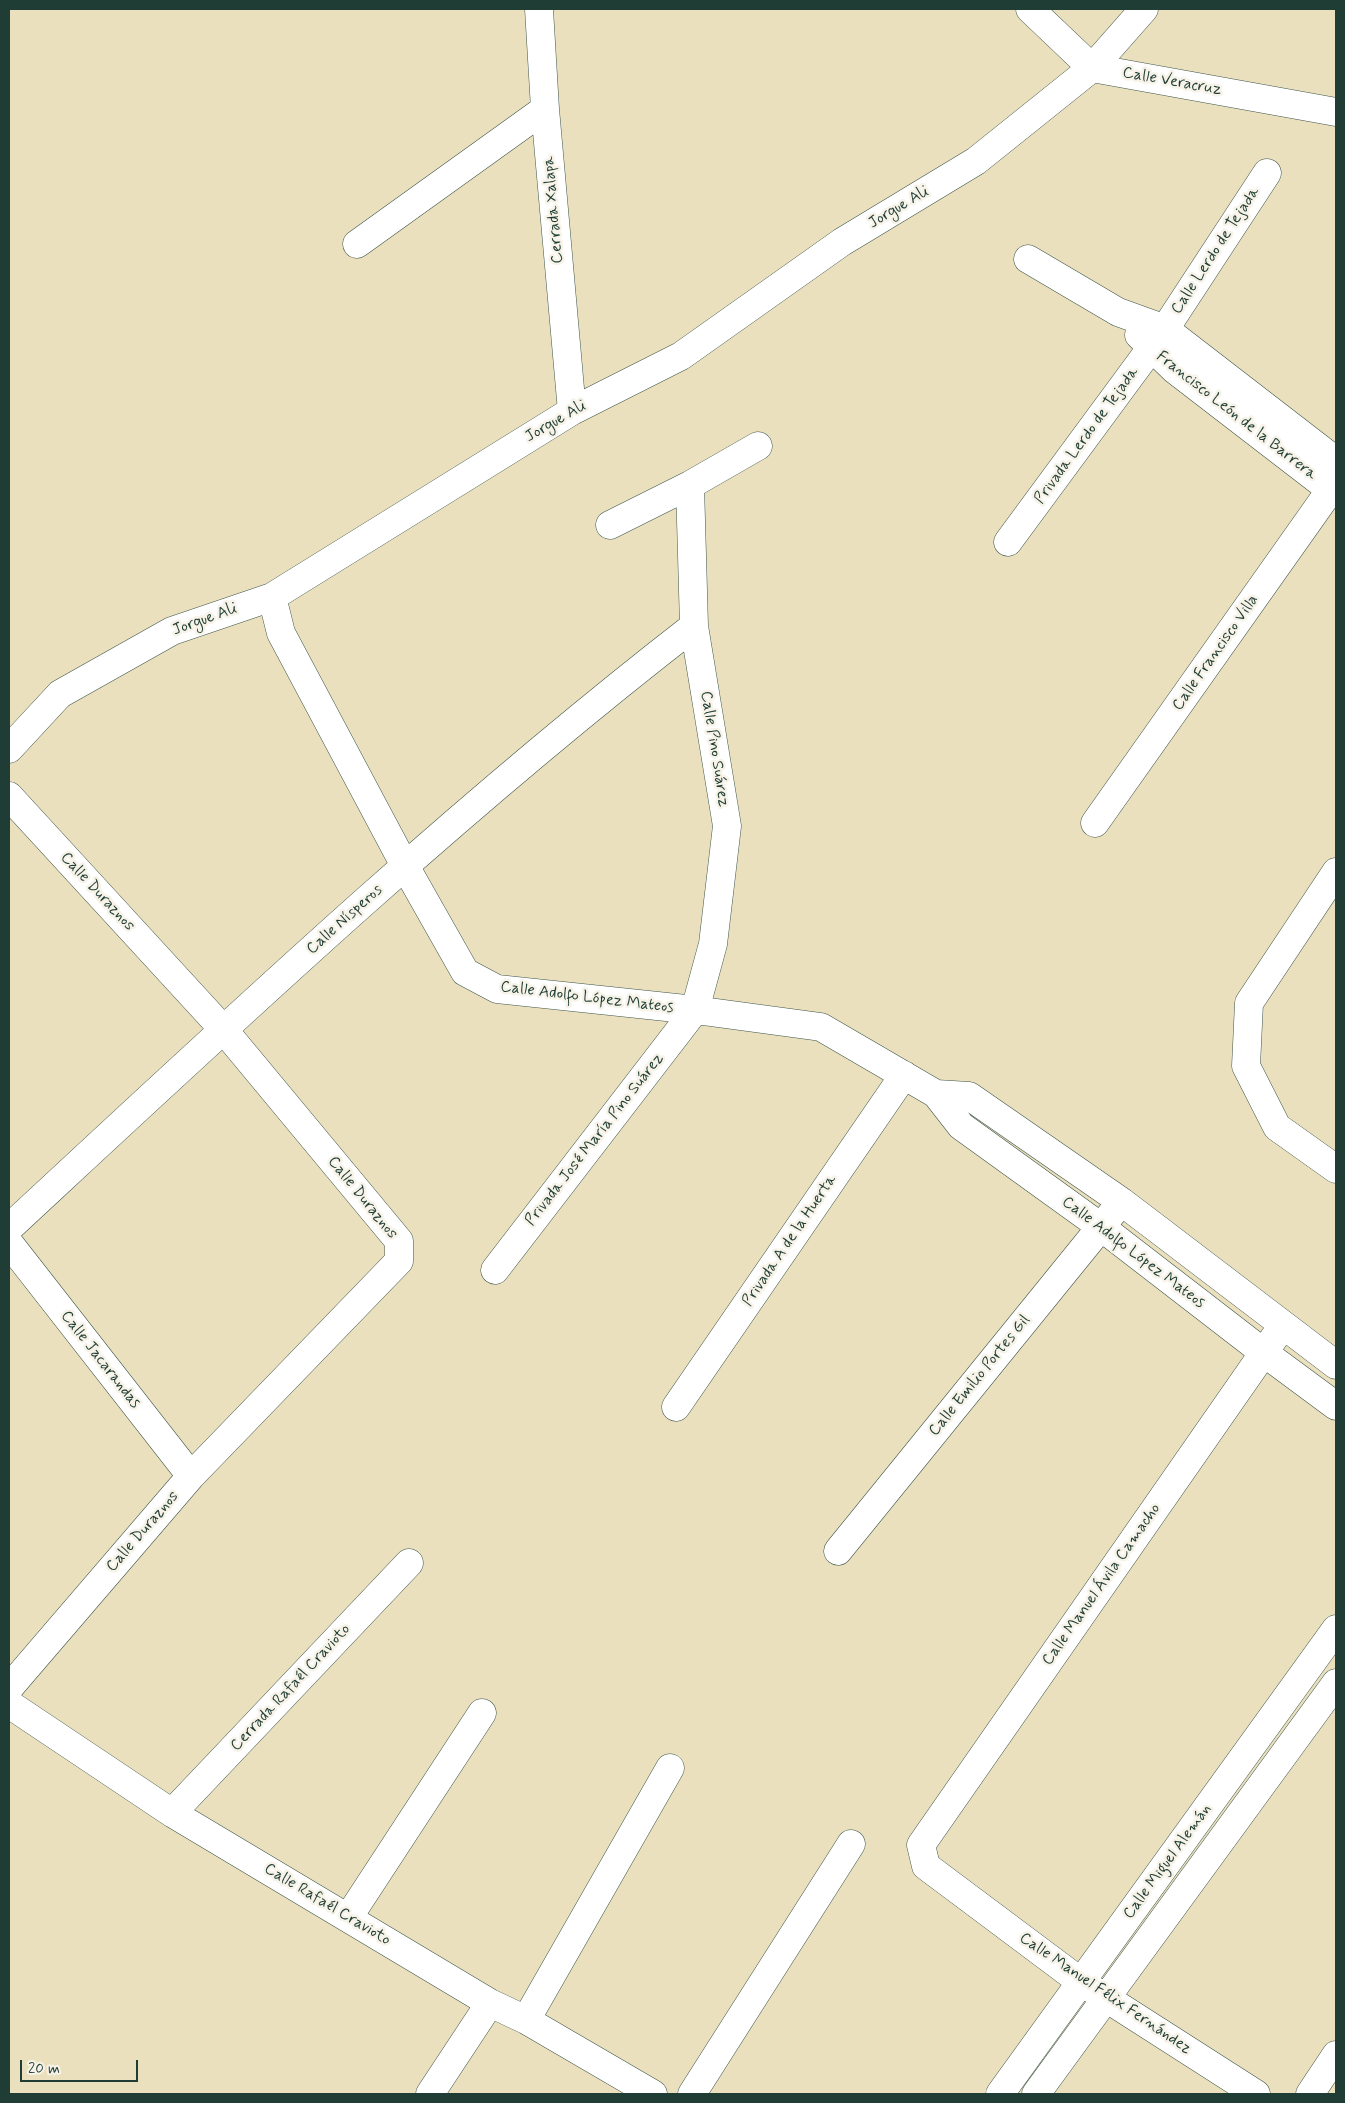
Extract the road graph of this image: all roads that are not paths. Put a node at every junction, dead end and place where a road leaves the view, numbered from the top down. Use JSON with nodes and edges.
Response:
{"nodes":[{"id":1,"x":539,"y":9,"type":"edge"},
{"id":2,"x":1030,"y":9,"type":"edge"},
{"id":3,"x":1144,"y":9,"type":"edge"},
{"id":4,"x":1092,"y":68,"type":"junction"},
{"id":5,"x":545,"y":109,"type":"junction"},
{"id":6,"x":1336,"y":112,"type":"edge"},
{"id":7,"x":1267,"y":173,"type":"dead end"},
{"id":8,"x":357,"y":244,"type":"dead end"},
{"id":9,"x":1028,"y":259,"type":"dead end"},
{"id":10,"x":1158,"y":339,"type":"junction"},
{"id":11,"x":572,"y":411,"type":"junction"},
{"id":12,"x":758,"y":446,"type":"dead end"},
{"id":13,"x":1336,"y":461,"type":"edge"},
{"id":14,"x":690,"y":485,"type":"junction"},
{"id":15,"x":1334,"y":489,"type":"edge"},
{"id":16,"x":610,"y":525,"type":"dead end"},
{"id":17,"x":1008,"y":542,"type":"dead end"},
{"id":18,"x":272,"y":597,"type":"junction"},
{"id":19,"x":694,"y":626,"type":"junction"},
{"id":20,"x":9,"y":749,"type":"edge"},
{"id":21,"x":9,"y":796,"type":"edge"},
{"id":22,"x":1095,"y":823,"type":"dead end"},
{"id":23,"x":405,"y":866,"type":"junction"},
{"id":24,"x":1336,"y":872,"type":"edge"},
{"id":25,"x":694,"y":1010,"type":"junction"},
{"id":26,"x":223,"y":1029,"type":"junction"},
{"id":27,"x":904,"y":1075,"type":"junction"},
{"id":28,"x":936,"y":1094,"type":"junction"},
{"id":29,"x":1336,"y":1169,"type":"edge"},
{"id":30,"x":1122,"y":1202,"type":"junction"},
{"id":31,"x":1101,"y":1227,"type":"junction"},
{"id":32,"x":9,"y":1228,"type":"edge"},
{"id":33,"x":9,"y":1243,"type":"edge"},
{"id":34,"x":495,"y":1270,"type":"dead end"},
{"id":35,"x":1283,"y":1325,"type":"junction"},
{"id":36,"x":1263,"y":1352,"type":"junction"},
{"id":37,"x":1336,"y":1365,"type":"edge"},
{"id":38,"x":1336,"y":1406,"type":"edge"},
{"id":39,"x":676,"y":1407,"type":"dead end"},
{"id":40,"x":191,"y":1476,"type":"junction"},
{"id":41,"x":838,"y":1551,"type":"dead end"},
{"id":42,"x":409,"y":1563,"type":"dead end"},
{"id":43,"x":1336,"y":1629,"type":"edge"},
{"id":44,"x":1336,"y":1683,"type":"edge"},
{"id":45,"x":9,"y":1688,"type":"edge"},
{"id":46,"x":9,"y":1704,"type":"edge"},
{"id":47,"x":482,"y":1714,"type":"dead end"},
{"id":48,"x":670,"y":1768,"type":"dead end"},
{"id":49,"x":172,"y":1813,"type":"junction"},
{"id":50,"x":851,"y":1844,"type":"dead end"},
{"id":51,"x":921,"y":1846,"type":"joint"},
{"id":52,"x":348,"y":1918,"type":"junction"},
{"id":53,"x":1081,"y":1982,"type":"junction"},
{"id":54,"x":1106,"y":1998,"type":"junction"},
{"id":55,"x":490,"y":2003,"type":"junction"},
{"id":56,"x":526,"y":2020,"type":"junction"},
{"id":57,"x":1336,"y":2055,"type":"edge"},
{"id":58,"x":430,"y":2094,"type":"edge"},
{"id":59,"x":653,"y":2094,"type":"edge"},
{"id":60,"x":692,"y":2094,"type":"edge"},
{"id":61,"x":1000,"y":2094,"type":"edge"},
{"id":62,"x":1036,"y":2094,"type":"edge"},
{"id":63,"x":1256,"y":2094,"type":"edge"},
{"id":64,"x":1310,"y":2094,"type":"edge"}],
"edges":[{"from":1,"to":5,"type":"street","name":"Cerrada Xalapa"},
{"from":2,"to":4,"type":"street"},
{"from":3,"to":4,"type":"street","name":"Jorgue Ali"},
{"from":4,"to":6,"type":"street","name":"Calle Veracruz"},
{"from":4,"to":11,"type":"street","name":"Jorgue Ali"},
{"from":5,"to":8,"type":"street"},
{"from":5,"to":11,"type":"street","name":"Cerrada Xalapa"},
{"from":7,"to":10,"type":"street","name":"Calle Lerdo de Tejada"},
{"from":9,"to":10,"type":"street","name":"Francisco León de la Barrera"},
{"from":10,"to":13,"type":"street","name":"Francisco León de la Barrera"},
{"from":10,"to":15,"type":"street","name":"Francisco León de la Barrera"},
{"from":10,"to":17,"type":"street","name":"Privada Lerdo de Tejada"},
{"from":11,"to":18,"type":"street","name":"Jorgue Ali"},
{"from":12,"to":14,"type":"street"},
{"from":14,"to":16,"type":"street"},
{"from":14,"to":19,"type":"street","name":"Calle Pino Suárez"},
{"from":15,"to":22,"type":"street","name":"Calle Francisco Villa"},
{"from":18,"to":20,"type":"street","name":"Jorgue Ali"},
{"from":18,"to":23,"type":"street","name":"Calle Adolfo López Mateos"},
{"from":19,"to":23,"type":"street","name":"Calle Nísperos"},
{"from":19,"to":25,"type":"street","name":"Calle Pino Suárez"},
{"from":21,"to":26,"type":"street","name":"Calle Duraznos"},
{"from":23,"to":25,"type":"street","name":"Calle Adolfo López Mateos"},
{"from":23,"to":26,"type":"street","name":"Calle Nísperos"},
{"from":24,"to":29,"type":"street"},
{"from":25,"to":27,"type":"street","name":"Calle Adolfo López Mateos"},
{"from":25,"to":34,"type":"street","name":"Privada José María Pino Suárez"},
{"from":26,"to":32,"type":"street","name":"Calle Nísperos"},
{"from":26,"to":40,"type":"street","name":"Calle Duraznos"},
{"from":27,"to":28,"type":"street","name":"Calle Adolfo López Mateos"},
{"from":27,"to":39,"type":"street","name":"Privada A de la Huerta"},
{"from":28,"to":30,"type":"street","name":"Calle Adolfo López Mateos"},
{"from":28,"to":31,"type":"street","name":"Calle Adolfo López Mateos"},
{"from":30,"to":31,"type":"street","name":"Calle Emilio Portes Gil"},
{"from":30,"to":35,"type":"street","name":"Calle Adolfo López Mateos"},
{"from":31,"to":36,"type":"street","name":"Calle Adolfo López Mateos"},
{"from":31,"to":41,"type":"street","name":"Calle Emilio Portes Gil"},
{"from":33,"to":40,"type":"street","name":"Calle Jacarandas"},
{"from":35,"to":36,"type":"street","name":"Calle Manuel Ávila Camacho"},
{"from":35,"to":37,"type":"street","name":"Calle Adolfo López Mateos"},
{"from":36,"to":38,"type":"street","name":"Calle Adolfo López Mateos"},
{"from":36,"to":51,"type":"street","name":"Calle Manuel Ávila Camacho"},
{"from":40,"to":45,"type":"street","name":"Calle Duraznos"},
{"from":42,"to":49,"type":"street","name":"Cerrada Rafaél Cravioto"},
{"from":43,"to":53,"type":"street","name":"Calle Miguel Alemán"},
{"from":44,"to":54,"type":"street","name":"Calle Miguel Alemán"},
{"from":46,"to":49,"type":"street","name":"Calle Rafaél Cravioto"},
{"from":47,"to":52,"type":"street"},
{"from":48,"to":56,"type":"street"},
{"from":49,"to":52,"type":"street","name":"Calle Rafaél Cravioto"},
{"from":50,"to":60,"type":"street"},
{"from":51,"to":53,"type":"street","name":"Calle Manuel Félix Fernández"},
{"from":52,"to":55,"type":"street","name":"Calle Rafaél Cravioto"},
{"from":53,"to":54,"type":"street","name":"Calle Manuel Félix Fernández"},
{"from":53,"to":61,"type":"street","name":"Calle Miguel Alemán"},
{"from":54,"to":62,"type":"street","name":"Calle Miguel Alemán"},
{"from":54,"to":63,"type":"street","name":"Calle Manuel Félix Fernández"},
{"from":55,"to":56,"type":"street","name":"Calle Rafaél Cravioto"},
{"from":55,"to":58,"type":"street"},
{"from":56,"to":59,"type":"street","name":"Calle Rafaél Cravioto"},
{"from":57,"to":64,"type":"street"}]}
